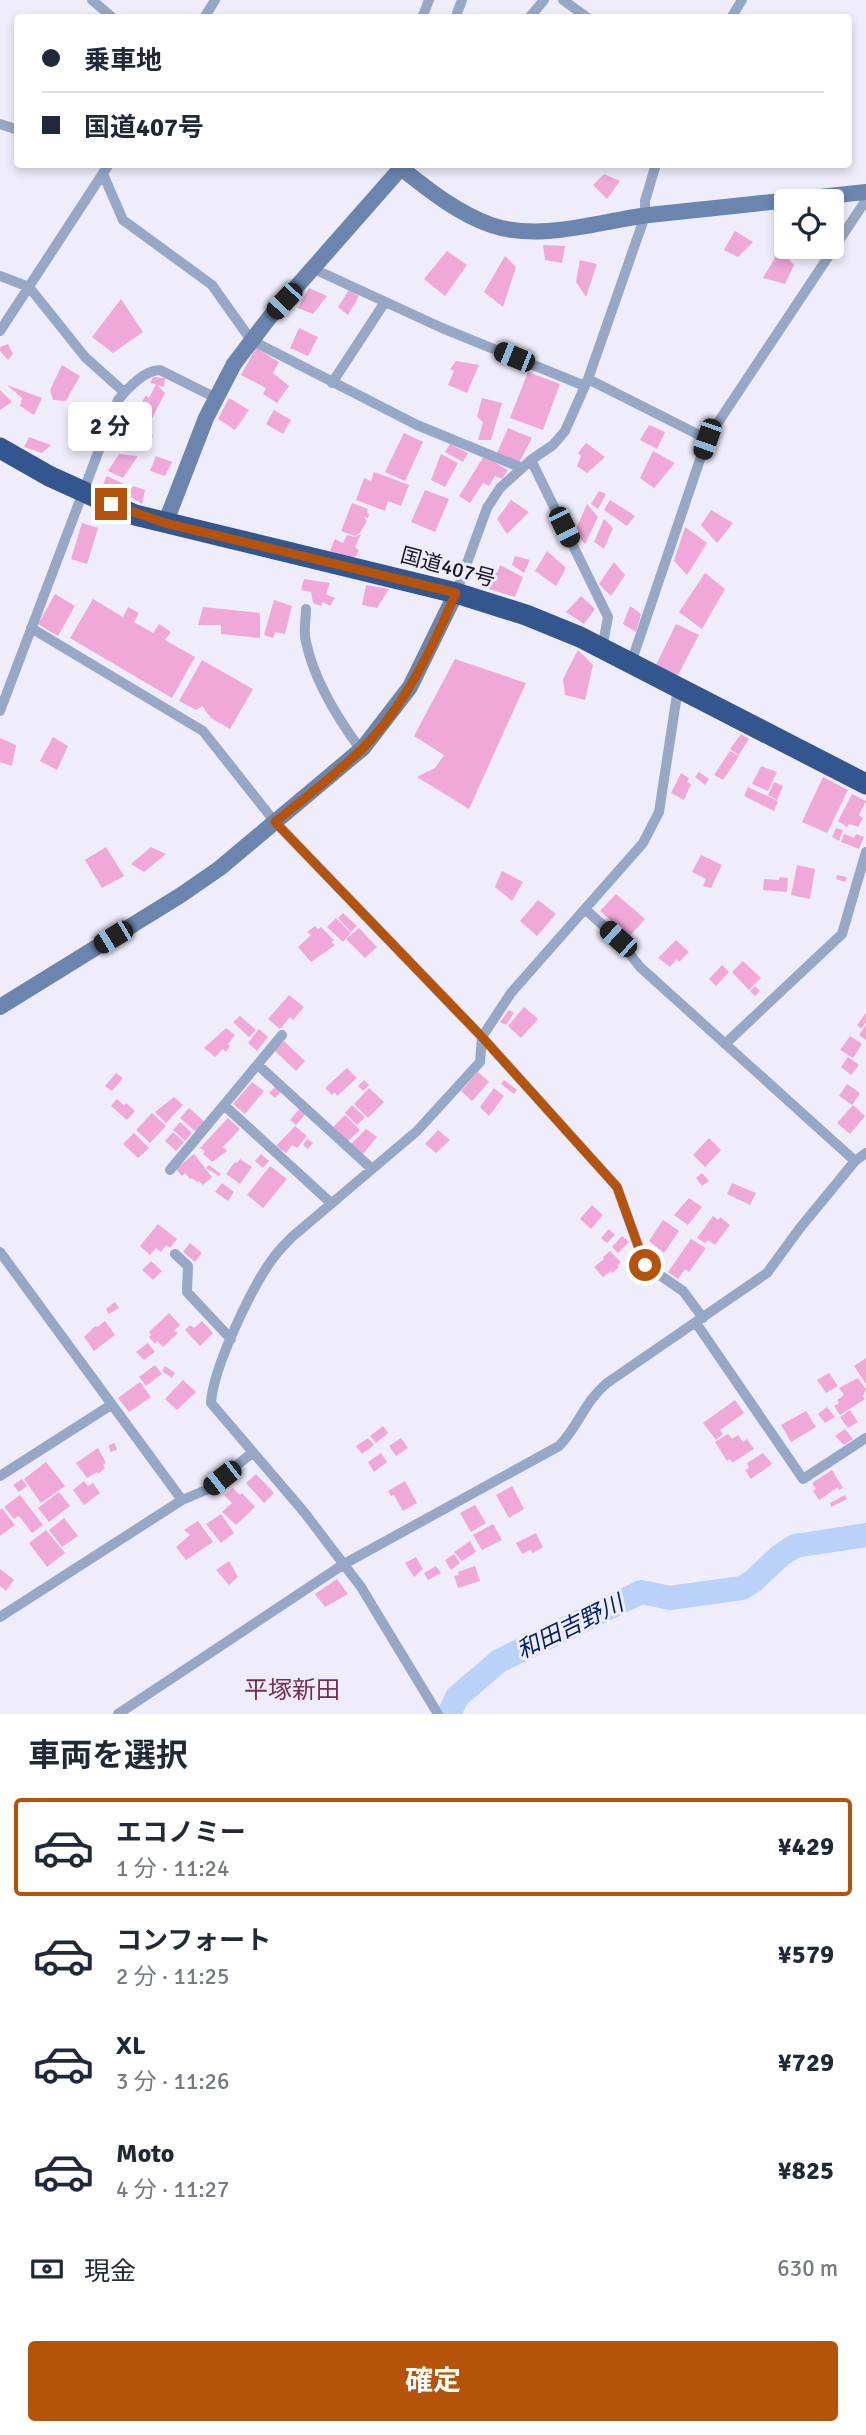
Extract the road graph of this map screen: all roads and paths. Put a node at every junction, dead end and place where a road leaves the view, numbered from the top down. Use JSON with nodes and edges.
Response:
{"nodes":[{"id":1,"x":92,"y":0,"type":"edge"},
{"id":2,"x":462,"y":0,"type":"edge"},
{"id":3,"x":544,"y":0,"type":"edge"},
{"id":4,"x":563,"y":0,"type":"edge"},
{"id":5,"x":457,"y":13,"type":"dead end"},
{"id":6,"x":108,"y":14,"type":"edge"},
{"id":7,"x":532,"y":14,"type":"edge"},
{"id":8,"x":582,"y":14,"type":"edge"},
{"id":9,"x":398,"y":168,"type":"edge"},
{"id":10,"x":403,"y":168,"type":"edge"},
{"id":11,"x":655,"y":168,"type":"edge"},
{"id":12,"x":106,"y":169,"type":"edge"},
{"id":13,"x":866,"y":192,"type":"edge"},
{"id":14,"x":866,"y":200,"type":"edge"},
{"id":15,"x":645,"y":216,"type":"junction"},
{"id":16,"x":314,"y":269,"type":"junction"},
{"id":17,"x":0,"y":276,"type":"edge"},
{"id":18,"x":29,"y":287,"type":"junction"},
{"id":19,"x":385,"y":302,"type":"junction"},
{"id":20,"x":0,"y":331,"type":"edge"},
{"id":21,"x":251,"y":340,"type":"junction"},
{"id":22,"x":586,"y":382,"type":"junction"},
{"id":23,"x":331,"y":383,"type":"junction"},
{"id":24,"x":124,"y":392,"type":"junction"},
{"id":25,"x":216,"y":398,"type":"junction"},
{"id":26,"x":707,"y":439,"type":"junction"},
{"id":27,"x":0,"y":448,"type":"edge"},
{"id":28,"x":526,"y":464,"type":"junction"},
{"id":29,"x":83,"y":493,"type":"junction"},
{"id":30,"x":165,"y":523,"type":"junction"},
{"id":31,"x":456,"y":593,"type":"junction"},
{"id":32,"x":306,"y":609,"type":"dead end"},
{"id":33,"x":31,"y":628,"type":"junction"},
{"id":34,"x":602,"y":649,"type":"junction"},
{"id":35,"x":631,"y":663,"type":"junction"},
{"id":36,"x":678,"y":688,"type":"junction"},
{"id":37,"x":0,"y":711,"type":"edge"},
{"id":38,"x":360,"y":750,"type":"junction"},
{"id":39,"x":866,"y":785,"type":"edge"},
{"id":40,"x":275,"y":822,"type":"junction"},
{"id":41,"x":866,"y":852,"type":"edge"},
{"id":42,"x":585,"y":909,"type":"junction"},
{"id":43,"x":0,"y":1007,"type":"edge"},
{"id":44,"x":282,"y":1035,"type":"dead end"},
{"id":45,"x":482,"y":1037,"type":"junction"},
{"id":46,"x":725,"y":1044,"type":"junction"},
{"id":47,"x":258,"y":1065,"type":"junction"},
{"id":48,"x":226,"y":1106,"type":"junction"},
{"id":49,"x":866,"y":1153,"type":"edge"},
{"id":50,"x":855,"y":1161,"type":"junction"},
{"id":51,"x":372,"y":1169,"type":"junction"},
{"id":52,"x":170,"y":1170,"type":"dead end"},
{"id":53,"x":331,"y":1203,"type":"junction"},
{"id":54,"x":1,"y":1254,"type":"edge"},
{"id":55,"x":175,"y":1254,"type":"dead end"},
{"id":56,"x":700,"y":1320,"type":"junction"},
{"id":57,"x":231,"y":1339,"type":"junction"},
{"id":58,"x":111,"y":1405,"type":"junction"},
{"id":59,"x":866,"y":1438,"type":"edge"},
{"id":60,"x":252,"y":1454,"type":"junction"},
{"id":61,"x":0,"y":1476,"type":"edge"},
{"id":62,"x":182,"y":1500,"type":"junction"},
{"id":63,"x":344,"y":1564,"type":"junction"},
{"id":64,"x":0,"y":1617,"type":"edge"},
{"id":65,"x":118,"y":1714,"type":"edge"},
{"id":66,"x":439,"y":1714,"type":"edge"}],
"edges":[{"from":1,"to":6,"type":"street"},
{"from":2,"to":5,"type":"street"},
{"from":3,"to":7,"type":"street"},
{"from":4,"to":8,"type":"street"},
{"from":9,"to":16,"type":"street"},
{"from":10,"to":15,"type":"street"},
{"from":11,"to":15,"type":"street"},
{"from":12,"to":18,"type":"street"},
{"from":12,"to":21,"type":"street"},
{"from":13,"to":15,"type":"street"},
{"from":14,"to":26,"type":"street"},
{"from":15,"to":22,"type":"street"},
{"from":16,"to":19,"type":"street"},
{"from":16,"to":21,"type":"street"},
{"from":17,"to":18,"type":"street"},
{"from":18,"to":20,"type":"street"},
{"from":18,"to":24,"type":"street"},
{"from":19,"to":22,"type":"street"},
{"from":19,"to":23,"type":"street"},
{"from":21,"to":23,"type":"street"},
{"from":21,"to":25,"type":"street"},
{"from":22,"to":26,"type":"street"},
{"from":22,"to":28,"type":"street"},
{"from":23,"to":28,"type":"street"},
{"from":24,"to":25,"type":"street"},
{"from":24,"to":29,"type":"street"},
{"from":25,"to":30,"type":"street"},
{"from":26,"to":35,"type":"street"},
{"from":27,"to":29,"type":"highway","name":"国道407号"},
{"from":28,"to":31,"type":"street"},
{"from":28,"to":34,"type":"street"},
{"from":29,"to":30,"type":"highway","name":"国道407号"},
{"from":29,"to":33,"type":"street"},
{"from":30,"to":31,"type":"highway","name":"国道407号"},
{"from":31,"to":34,"type":"highway","name":"国道407号"},
{"from":31,"to":38,"type":"street"},
{"from":32,"to":38,"type":"street"},
{"from":33,"to":37,"type":"street"},
{"from":33,"to":40,"type":"street"},
{"from":34,"to":35,"type":"highway","name":"国道407号"},
{"from":35,"to":36,"type":"highway","name":"国道407号"},
{"from":36,"to":39,"type":"highway","name":"国道407号"},
{"from":36,"to":42,"type":"street"},
{"from":38,"to":40,"type":"street"},
{"from":40,"to":43,"type":"street"},
{"from":40,"to":45,"type":"street"},
{"from":41,"to":46,"type":"street"},
{"from":42,"to":45,"type":"street"},
{"from":42,"to":46,"type":"street"},
{"from":44,"to":47,"type":"street"},
{"from":45,"to":51,"type":"street"},
{"from":45,"to":56,"type":"street"},
{"from":46,"to":50,"type":"street"},
{"from":47,"to":48,"type":"street"},
{"from":47,"to":51,"type":"street"},
{"from":48,"to":52,"type":"street"},
{"from":48,"to":53,"type":"street"},
{"from":49,"to":50,"type":"street"},
{"from":50,"to":56,"type":"street"},
{"from":51,"to":53,"type":"street"},
{"from":53,"to":57,"type":"street"},
{"from":54,"to":58,"type":"street"},
{"from":55,"to":57,"type":"street"},
{"from":56,"to":59,"type":"street"},
{"from":56,"to":63,"type":"street"},
{"from":57,"to":60,"type":"street"},
{"from":58,"to":61,"type":"street"},
{"from":58,"to":62,"type":"street"},
{"from":60,"to":62,"type":"street"},
{"from":60,"to":63,"type":"street"},
{"from":62,"to":64,"type":"street"},
{"from":63,"to":65,"type":"street"},
{"from":63,"to":66,"type":"street"}]}
